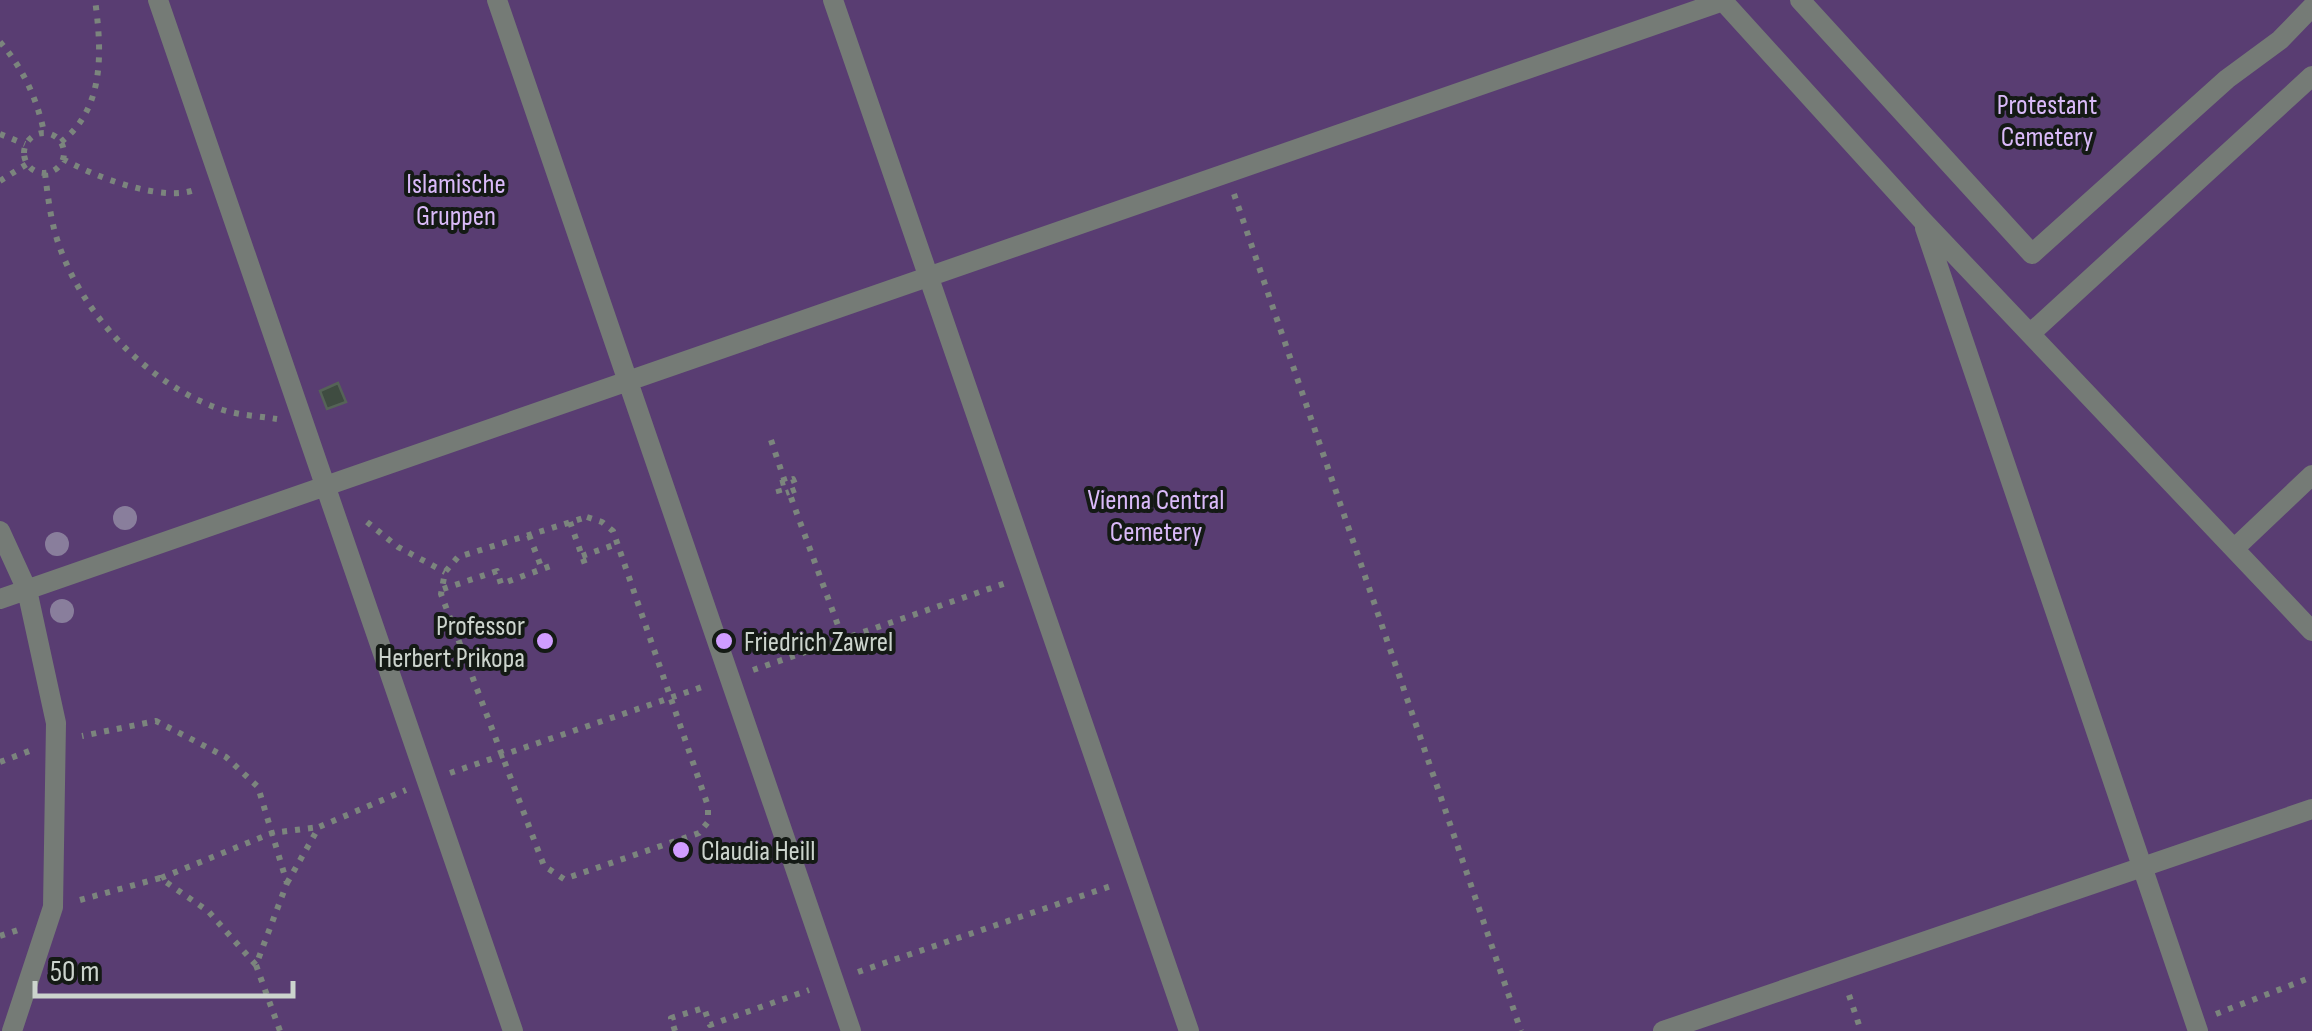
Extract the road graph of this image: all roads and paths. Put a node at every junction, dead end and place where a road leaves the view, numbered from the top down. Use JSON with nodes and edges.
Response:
{"nodes":[{"id":1,"x":95,"y":0,"type":"edge"},
{"id":2,"x":158,"y":0,"type":"edge"},
{"id":3,"x":497,"y":0,"type":"edge"},
{"id":4,"x":833,"y":0,"type":"edge"},
{"id":5,"x":1800,"y":0,"type":"edge"},
{"id":6,"x":1722,"y":1,"type":"edge"},
{"id":7,"x":2312,"y":6,"type":"edge"},
{"id":8,"x":0,"y":42,"type":"edge"},
{"id":9,"x":2312,"y":76,"type":"edge"},
{"id":10,"x":44,"y":132,"type":"junction"},
{"id":11,"x":0,"y":134,"type":"edge"},
{"id":12,"x":61,"y":142,"type":"junction"},
{"id":13,"x":25,"y":144,"type":"junction"},
{"id":14,"x":63,"y":159,"type":"junction"},
{"id":15,"x":27,"y":164,"type":"junction"},
{"id":16,"x":44,"y":173,"type":"junction"},
{"id":17,"x":1227,"y":174,"type":"junction"},
{"id":18,"x":220,"y":177,"type":"junction"},
{"id":19,"x":0,"y":180,"type":"edge"},
{"id":20,"x":1922,"y":220,"type":"junction"},
{"id":21,"x":929,"y":278,"type":"junction"},
{"id":22,"x":2032,"y":332,"type":"junction"},
{"id":23,"x":628,"y":382,"type":"junction"},
{"id":24,"x":306,"y":424,"type":"junction"},
{"id":25,"x":771,"y":440,"type":"dead end"},
{"id":26,"x":2312,"y":474,"type":"edge"},
{"id":27,"x":327,"y":486,"type":"junction"},
{"id":28,"x":364,"y":519,"type":"dead end"},
{"id":29,"x":570,"y":522,"type":"junction"},
{"id":30,"x":0,"y":531,"type":"edge"},
{"id":31,"x":529,"y":535,"type":"junction"},
{"id":32,"x":617,"y":544,"type":"junction"},
{"id":33,"x":2235,"y":548,"type":"junction"},
{"id":34,"x":582,"y":556,"type":"junction"},
{"id":35,"x":556,"y":564,"type":"dead end"},
{"id":36,"x":542,"y":569,"type":"junction"},
{"id":37,"x":588,"y":570,"type":"dead end"},
{"id":38,"x":446,"y":572,"type":"junction"},
{"id":39,"x":27,"y":590,"type":"junction"},
{"id":40,"x":442,"y":590,"type":"junction"},
{"id":41,"x":0,"y":599,"type":"edge"},
{"id":42,"x":2312,"y":630,"type":"edge"},
{"id":43,"x":843,"y":639,"type":"dead end"},
{"id":44,"x":56,"y":741,"type":"junction"},
{"id":45,"x":428,"y":780,"type":"junction"},
{"id":46,"x":2312,"y":809,"type":"edge"},
{"id":47,"x":319,"y":826,"type":"junction"},
{"id":48,"x":272,"y":833,"type":"junction"},
{"id":49,"x":2142,"y":868,"type":"junction"},
{"id":50,"x":1136,"y":877,"type":"junction"},
{"id":51,"x":160,"y":878,"type":"junction"},
{"id":52,"x":286,"y":883,"type":"junction"},
{"id":53,"x":53,"y":907,"type":"junction"},
{"id":54,"x":256,"y":964,"type":"junction"},
{"id":55,"x":1841,"y":970,"type":"junction"},
{"id":56,"x":2312,"y":978,"type":"edge"},
{"id":57,"x":834,"y":981,"type":"junction"},
{"id":58,"x":2197,"y":1026,"type":"edge"},
{"id":59,"x":711,"y":1028,"type":"edge"},
{"id":60,"x":12,"y":1031,"type":"edge"},
{"id":61,"x":280,"y":1031,"type":"edge"},
{"id":62,"x":514,"y":1031,"type":"edge"},
{"id":63,"x":675,"y":1031,"type":"edge"},
{"id":64,"x":851,"y":1031,"type":"edge"},
{"id":65,"x":1189,"y":1031,"type":"edge"},
{"id":66,"x":1521,"y":1031,"type":"edge"},
{"id":67,"x":1663,"y":1031,"type":"edge"},
{"id":68,"x":1861,"y":1031,"type":"edge"}],
"edges":[{"from":1,"to":12,"type":"path"},
{"from":2,"to":18,"type":"lane"},
{"from":3,"to":23,"type":"lane"},
{"from":4,"to":21,"type":"lane"},
{"from":5,"to":7,"type":"lane"},
{"from":6,"to":17,"type":"lane"},
{"from":6,"to":20,"type":"lane"},
{"from":8,"to":10,"type":"path"},
{"from":9,"to":22,"type":"lane"},
{"from":10,"to":12,"type":"path"},
{"from":10,"to":13,"type":"path"},
{"from":11,"to":13,"type":"path"},
{"from":12,"to":14,"type":"path"},
{"from":13,"to":15,"type":"path"},
{"from":14,"to":16,"type":"path"},
{"from":14,"to":18,"type":"path"},
{"from":15,"to":16,"type":"path"},
{"from":15,"to":19,"type":"path"},
{"from":16,"to":24,"type":"path"},
{"from":17,"to":21,"type":"lane"},
{"from":17,"to":66,"type":"path"},
{"from":18,"to":24,"type":"lane"},
{"from":20,"to":22,"type":"lane"},
{"from":20,"to":49,"type":"lane"},
{"from":21,"to":23,"type":"lane"},
{"from":21,"to":50,"type":"lane"},
{"from":22,"to":33,"type":"lane"},
{"from":23,"to":27,"type":"lane"},
{"from":23,"to":57,"type":"lane"},
{"from":24,"to":27,"type":"lane"},
{"from":25,"to":43,"type":"path"},
{"from":26,"to":33,"type":"lane"},
{"from":27,"to":39,"type":"lane"},
{"from":27,"to":45,"type":"lane"},
{"from":28,"to":38,"type":"path"},
{"from":29,"to":31,"type":"path"},
{"from":29,"to":32,"type":"path"},
{"from":29,"to":34,"type":"path"},
{"from":30,"to":39,"type":"lane"},
{"from":31,"to":36,"type":"path"},
{"from":31,"to":38,"type":"path"},
{"from":32,"to":34,"type":"path"},
{"from":32,"to":40,"type":"path"},
{"from":33,"to":42,"type":"lane"},
{"from":34,"to":37,"type":"path"},
{"from":35,"to":36,"type":"path"},
{"from":36,"to":40,"type":"path"},
{"from":38,"to":40,"type":"path"},
{"from":39,"to":41,"type":"lane"},
{"from":39,"to":44,"type":"lane"},
{"from":44,"to":48,"type":"path"},
{"from":44,"to":53,"type":"lane"},
{"from":45,"to":47,"type":"path"},
{"from":45,"to":62,"type":"lane"},
{"from":46,"to":49,"type":"lane"},
{"from":47,"to":48,"type":"path"},
{"from":47,"to":52,"type":"path"},
{"from":48,"to":51,"type":"path"},
{"from":48,"to":52,"type":"path"},
{"from":49,"to":55,"type":"lane"},
{"from":49,"to":58,"type":"lane"},
{"from":50,"to":57,"type":"path"},
{"from":50,"to":65,"type":"lane"},
{"from":51,"to":53,"type":"path"},
{"from":51,"to":54,"type":"path"},
{"from":52,"to":54,"type":"path"},
{"from":53,"to":60,"type":"lane"},
{"from":54,"to":61,"type":"path"},
{"from":55,"to":67,"type":"lane"},
{"from":55,"to":68,"type":"path"},
{"from":56,"to":58,"type":"path"},
{"from":57,"to":59,"type":"path"},
{"from":57,"to":64,"type":"lane"},
{"from":59,"to":63,"type":"path"}]}
